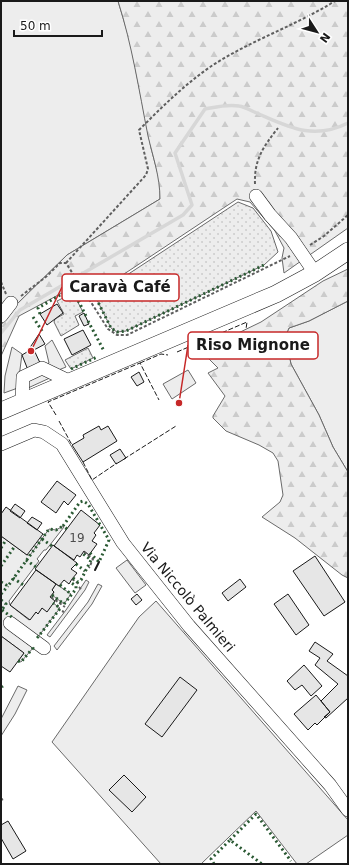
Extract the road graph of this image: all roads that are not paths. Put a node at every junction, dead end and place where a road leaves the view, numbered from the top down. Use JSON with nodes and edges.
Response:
{"nodes":[{"id":1,"x":256,"y":196,"type":"road end"},
{"id":2,"x":348,"y":251,"type":"edge"},
{"id":3,"x":315,"y":273,"type":"junction"},
{"id":4,"x":11,"y":303,"type":"road end"},
{"id":5,"x":1,"y":316,"type":"edge"},
{"id":6,"x":69,"y":381,"type":"junction"},
{"id":7,"x":22,"y":401,"type":"junction"},
{"id":8,"x":1,"y":411,"type":"edge"},
{"id":9,"x":1,"y":444,"type":"edge"},
{"id":10,"x":10,"y":623,"type":"dead end"},
{"id":11,"x":44,"y":648,"type":"dead end"},
{"id":12,"x":348,"y":810,"type":"edge"}],
"edges":[{"from":1,"to":3,"type":"street"},
{"from":2,"to":3,"type":"main road"},
{"from":3,"to":6,"type":"main road"},
{"from":4,"to":5,"type":"street"},
{"from":6,"to":7,"type":"main road"},
{"from":6,"to":7,"type":"street"},
{"from":7,"to":8,"type":"main road"},
{"from":9,"to":12,"type":"street","name":"Via Niccolò Palmieri"},
{"from":10,"to":11,"type":"street"}]}
